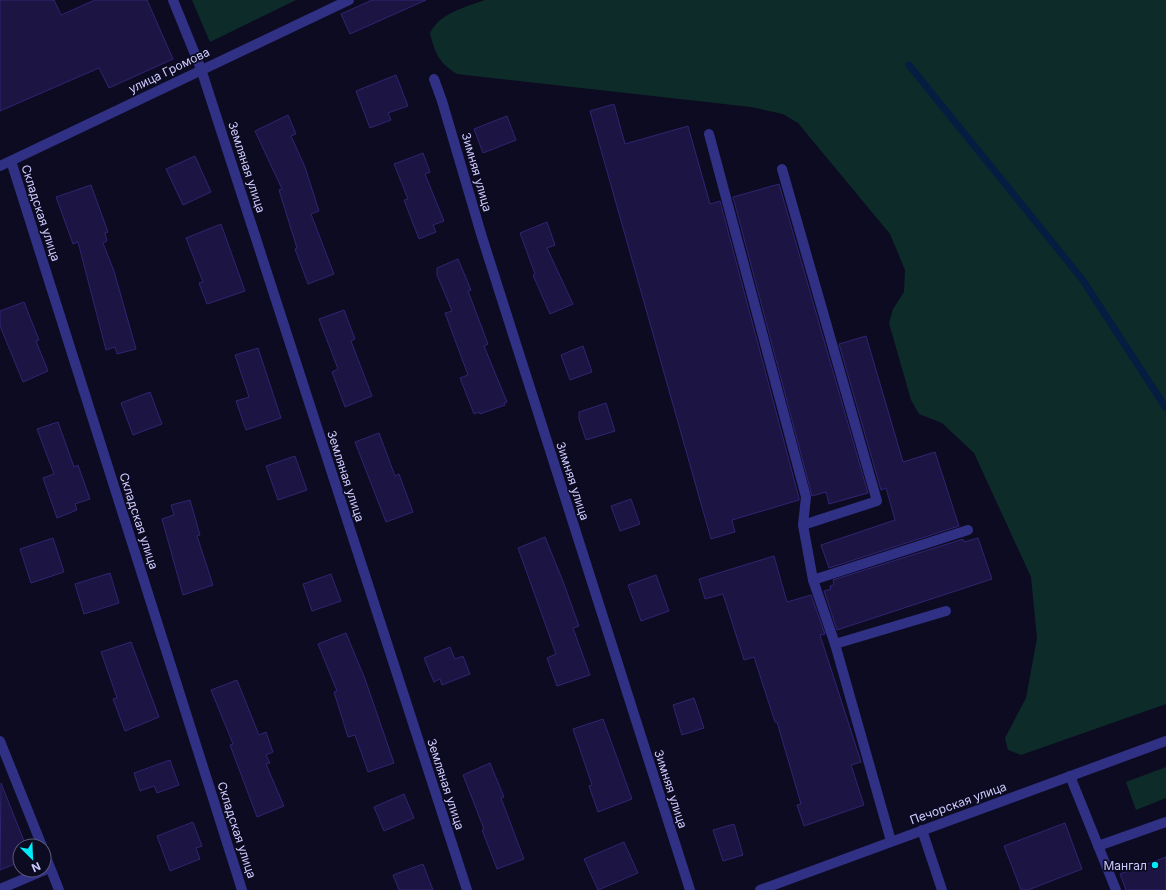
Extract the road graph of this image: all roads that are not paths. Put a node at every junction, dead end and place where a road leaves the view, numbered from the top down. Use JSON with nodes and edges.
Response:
{"nodes":[{"id":1,"x":173,"y":0,"type":"edge"},
{"id":2,"x":349,"y":0,"type":"edge"},
{"id":3,"x":201,"y":69,"type":"junction"},
{"id":4,"x":434,"y":79,"type":"dead end"},
{"id":5,"x":709,"y":134,"type":"dead end"},
{"id":6,"x":11,"y":161,"type":"junction"},
{"id":7,"x":0,"y":166,"type":"edge"},
{"id":8,"x":782,"y":169,"type":"dead end"},
{"id":9,"x":803,"y":525,"type":"junction"},
{"id":10,"x":968,"y":530,"type":"dead end"},
{"id":11,"x":814,"y":580,"type":"junction"},
{"id":12,"x":946,"y":611,"type":"dead end"},
{"id":13,"x":835,"y":644,"type":"junction"},
{"id":14,"x":0,"y":741,"type":"edge"},
{"id":15,"x":1166,"y":741,"type":"edge"},
{"id":16,"x":1070,"y":776,"type":"junction"},
{"id":17,"x":1166,"y":822,"type":"edge"},
{"id":18,"x":922,"y":830,"type":"junction"},
{"id":19,"x":39,"y":838,"type":"edge"},
{"id":20,"x":891,"y":841,"type":"junction"},
{"id":21,"x":1098,"y":846,"type":"junction"},
{"id":22,"x":52,"y":873,"type":"edge"},
{"id":23,"x":26,"y":878,"type":"edge"},
{"id":24,"x":0,"y":889,"type":"edge"},
{"id":25,"x":59,"y":890,"type":"edge"},
{"id":26,"x":242,"y":890,"type":"edge"},
{"id":27,"x":467,"y":890,"type":"edge"},
{"id":28,"x":690,"y":890,"type":"edge"},
{"id":29,"x":760,"y":890,"type":"edge"},
{"id":30,"x":942,"y":890,"type":"edge"},
{"id":31,"x":1116,"y":890,"type":"edge"}],
"edges":[{"from":1,"to":3,"type":"street","name":"Земляная улица"},
{"from":2,"to":3,"type":"street","name":"улица Громова"},
{"from":3,"to":6,"type":"street","name":"улица Громова"},
{"from":3,"to":27,"type":"street","name":"Земляная улица"},
{"from":4,"to":28,"type":"street","name":"Зимняя улица"},
{"from":5,"to":9,"type":"street"},
{"from":6,"to":7,"type":"street","name":"улица Громова"},
{"from":6,"to":26,"type":"street","name":"Складская улица"},
{"from":8,"to":9,"type":"street"},
{"from":9,"to":11,"type":"street"},
{"from":10,"to":11,"type":"street"},
{"from":11,"to":13,"type":"street"},
{"from":12,"to":13,"type":"street"},
{"from":13,"to":20,"type":"street"},
{"from":14,"to":19,"type":"street"},
{"from":15,"to":16,"type":"street","name":"Печорская улица"},
{"from":16,"to":18,"type":"street","name":"Печорская улица"},
{"from":16,"to":21,"type":"street"},
{"from":17,"to":21,"type":"street"},
{"from":18,"to":20,"type":"street","name":"Печорская улица"},
{"from":18,"to":30,"type":"street"},
{"from":20,"to":29,"type":"street","name":"Печорская улица"},
{"from":21,"to":31,"type":"street"},
{"from":22,"to":25,"type":"street"},
{"from":23,"to":24,"type":"street"}]}
